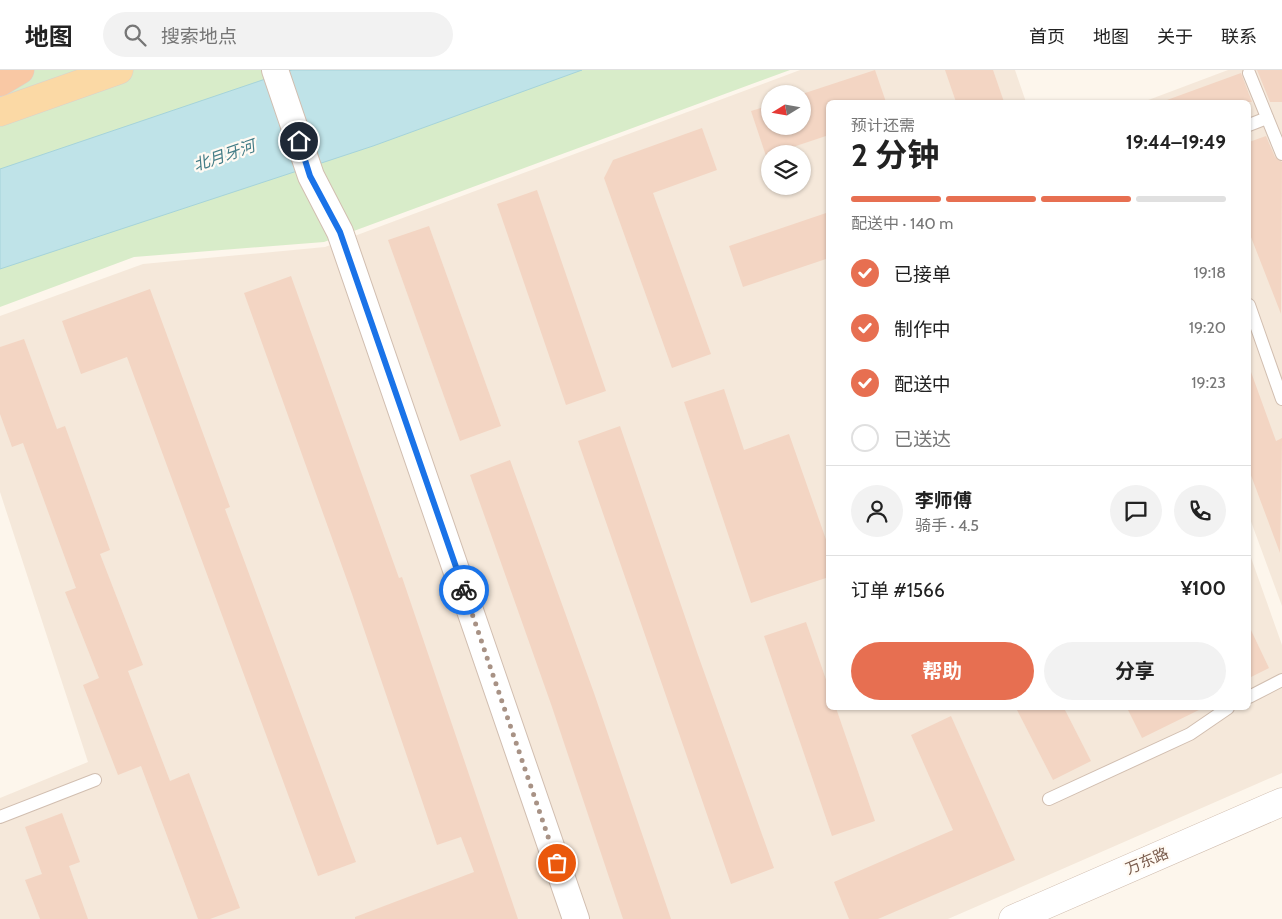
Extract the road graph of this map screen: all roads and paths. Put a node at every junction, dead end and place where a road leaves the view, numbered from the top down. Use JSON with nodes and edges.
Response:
{"nodes":[{"id":1,"x":20,"y":70,"type":"edge"},
{"id":2,"x":119,"y":70,"type":"edge"},
{"id":3,"x":275,"y":70,"type":"edge"},
{"id":4,"x":1249,"y":73,"type":"dead end"},
{"id":5,"x":0,"y":82,"type":"edge"},
{"id":6,"x":0,"y":112,"type":"edge"},
{"id":7,"x":1267,"y":118,"type":"junction"},
{"id":8,"x":1251,"y":124,"type":"edge"},
{"id":9,"x":1282,"y":154,"type":"edge"},
{"id":10,"x":1251,"y":311,"type":"edge"},
{"id":11,"x":1282,"y":400,"type":"edge"},
{"id":12,"x":1282,"y":680,"type":"edge"},
{"id":13,"x":1251,"y":696,"type":"edge"},
{"id":14,"x":1225,"y":710,"type":"edge"},
{"id":15,"x":94,"y":780,"type":"dead end"},
{"id":16,"x":1049,"y":799,"type":"dead end"},
{"id":17,"x":1282,"y":802,"type":"edge"},
{"id":18,"x":0,"y":817,"type":"edge"},
{"id":19,"x":576,"y":919,"type":"edge"},
{"id":20,"x":1013,"y":919,"type":"edge"}],
"edges":[{"from":1,"to":5,"type":"highway"},
{"from":2,"to":6,"type":"main road"},
{"from":3,"to":19,"type":"street"},
{"from":4,"to":7,"type":"lane"},
{"from":7,"to":8,"type":"lane"},
{"from":7,"to":9,"type":"lane"},
{"from":10,"to":11,"type":"lane"},
{"from":12,"to":13,"type":"lane"},
{"from":14,"to":16,"type":"lane"},
{"from":15,"to":18,"type":"lane"},
{"from":17,"to":20,"type":"street","name":"万东路"}]}
